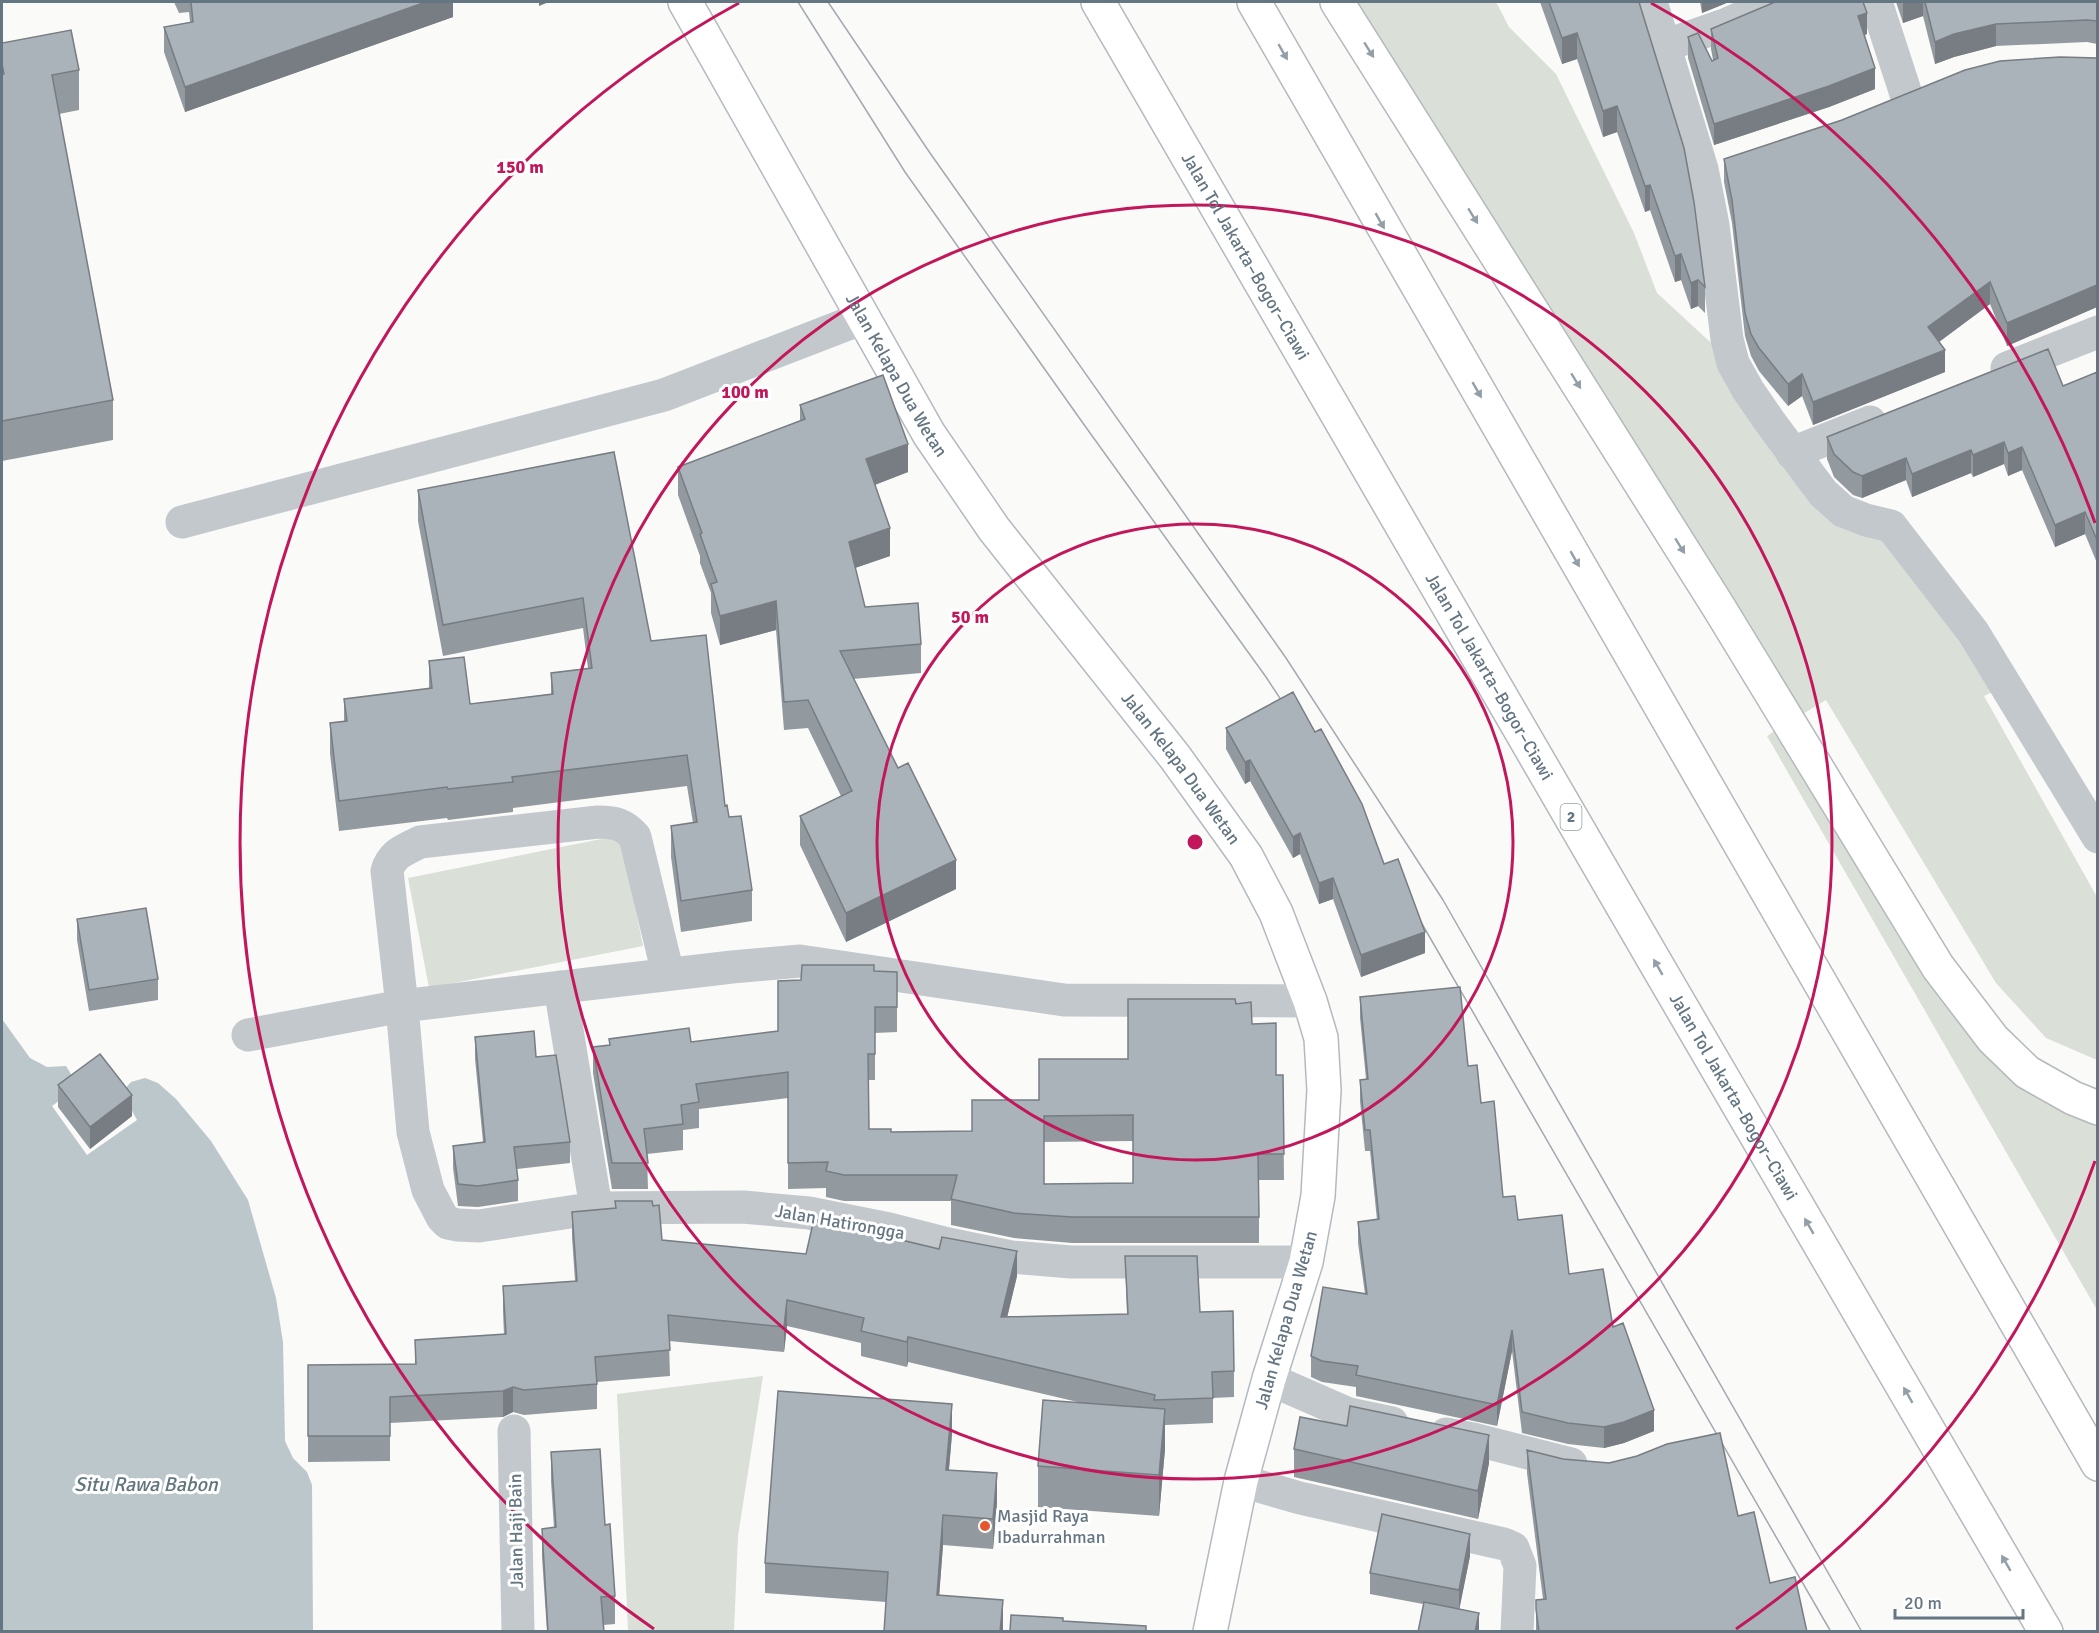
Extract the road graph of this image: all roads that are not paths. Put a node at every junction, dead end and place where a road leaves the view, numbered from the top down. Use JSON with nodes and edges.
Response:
{"nodes":[{"id":1,"x":685,"y":2,"type":"edge"},
{"id":2,"x":1098,"y":2,"type":"edge"},
{"id":3,"x":1254,"y":2,"type":"edge"},
{"id":4,"x":1337,"y":2,"type":"edge"},
{"id":5,"x":1652,"y":2,"type":"edge"},
{"id":6,"x":1776,"y":2,"type":"edge"},
{"id":7,"x":1876,"y":2,"type":"edge"},
{"id":8,"x":1665,"y":46,"type":"junction"},
{"id":9,"x":1938,"y":84,"type":"edge"},
{"id":10,"x":1907,"y":97,"type":"junction"},
{"id":11,"x":1876,"y":109,"type":"edge"},
{"id":12,"x":863,"y":318,"type":"junction"},
{"id":13,"x":2097,"y":332,"type":"edge"},
{"id":14,"x":1975,"y":380,"type":"edge"},
{"id":15,"x":1900,"y":410,"type":"edge"},
{"id":16,"x":1792,"y":453,"type":"junction"},
{"id":17,"x":182,"y":522,"type":"dead end"},
{"id":18,"x":2097,"y":837,"type":"edge"},
{"id":19,"x":668,"y":974,"type":"junction"},
{"id":20,"x":560,"y":987,"type":"junction"},
{"id":21,"x":1310,"y":1001,"type":"junction"},
{"id":22,"x":402,"y":1006,"type":"junction"},
{"id":23,"x":248,"y":1035,"type":"dead end"},
{"id":24,"x":2097,"y":1108,"type":"edge"},
{"id":25,"x":596,"y":1209,"type":"junction"},
{"id":26,"x":1306,"y":1262,"type":"junction"},
{"id":27,"x":1269,"y":1379,"type":"junction"},
{"id":28,"x":514,"y":1431,"type":"dead end"},
{"id":29,"x":2097,"y":1464,"type":"edge"},
{"id":30,"x":1605,"y":1467,"type":"edge"},
{"id":31,"x":1241,"y":1481,"type":"junction"},
{"id":32,"x":518,"y":1632,"type":"edge"},
{"id":33,"x":1210,"y":1632,"type":"edge"},
{"id":34,"x":1517,"y":1632,"type":"edge"},
{"id":35,"x":2046,"y":1632,"type":"edge"}],
"edges":[{"from":1,"to":12,"type":"main road","name":"Jalan Kelapa Dua Wetan"},
{"from":35,"to":2,"type":"main road","name":"Jalan Tol Jakarta–Bogor–Ciawi","number":"2","one_way":true},
{"from":3,"to":29,"type":"main road","one_way":true},
{"from":4,"to":24,"type":"main road","one_way":true},
{"from":5,"to":8,"type":"street"},
{"from":6,"to":8,"type":"street"},
{"from":7,"to":10,"type":"street"},
{"from":8,"to":16,"type":"street"},
{"from":9,"to":10,"type":"street"},
{"from":10,"to":11,"type":"street"},
{"from":12,"to":17,"type":"street"},
{"from":12,"to":21,"type":"main road","name":"Jalan Kelapa Dua Wetan"},
{"from":13,"to":14,"type":"street"},
{"from":15,"to":16,"type":"street"},
{"from":16,"to":18,"type":"street"},
{"from":19,"to":20,"type":"street"},
{"from":19,"to":21,"type":"street"},
{"from":19,"to":22,"type":"street","name":"Jalan Hatirongga"},
{"from":20,"to":22,"type":"street"},
{"from":20,"to":25,"type":"street"},
{"from":21,"to":26,"type":"main road","name":"Jalan Kelapa Dua Wetan"},
{"from":22,"to":23,"type":"street"},
{"from":22,"to":25,"type":"street","name":"Jalan Hatirongga"},
{"from":25,"to":26,"type":"street","name":"Jalan Hatirongga"},
{"from":26,"to":27,"type":"main road","name":"Jalan Kelapa Dua Wetan"},
{"from":27,"to":30,"type":"street"},
{"from":27,"to":31,"type":"main road","name":"Jalan Kelapa Dua Wetan"},
{"from":28,"to":32,"type":"street","name":"Jalan Haji Bain"},
{"from":31,"to":33,"type":"main road","name":"Jalan Kelapa Dua Wetan"},
{"from":31,"to":34,"type":"street"}]}
